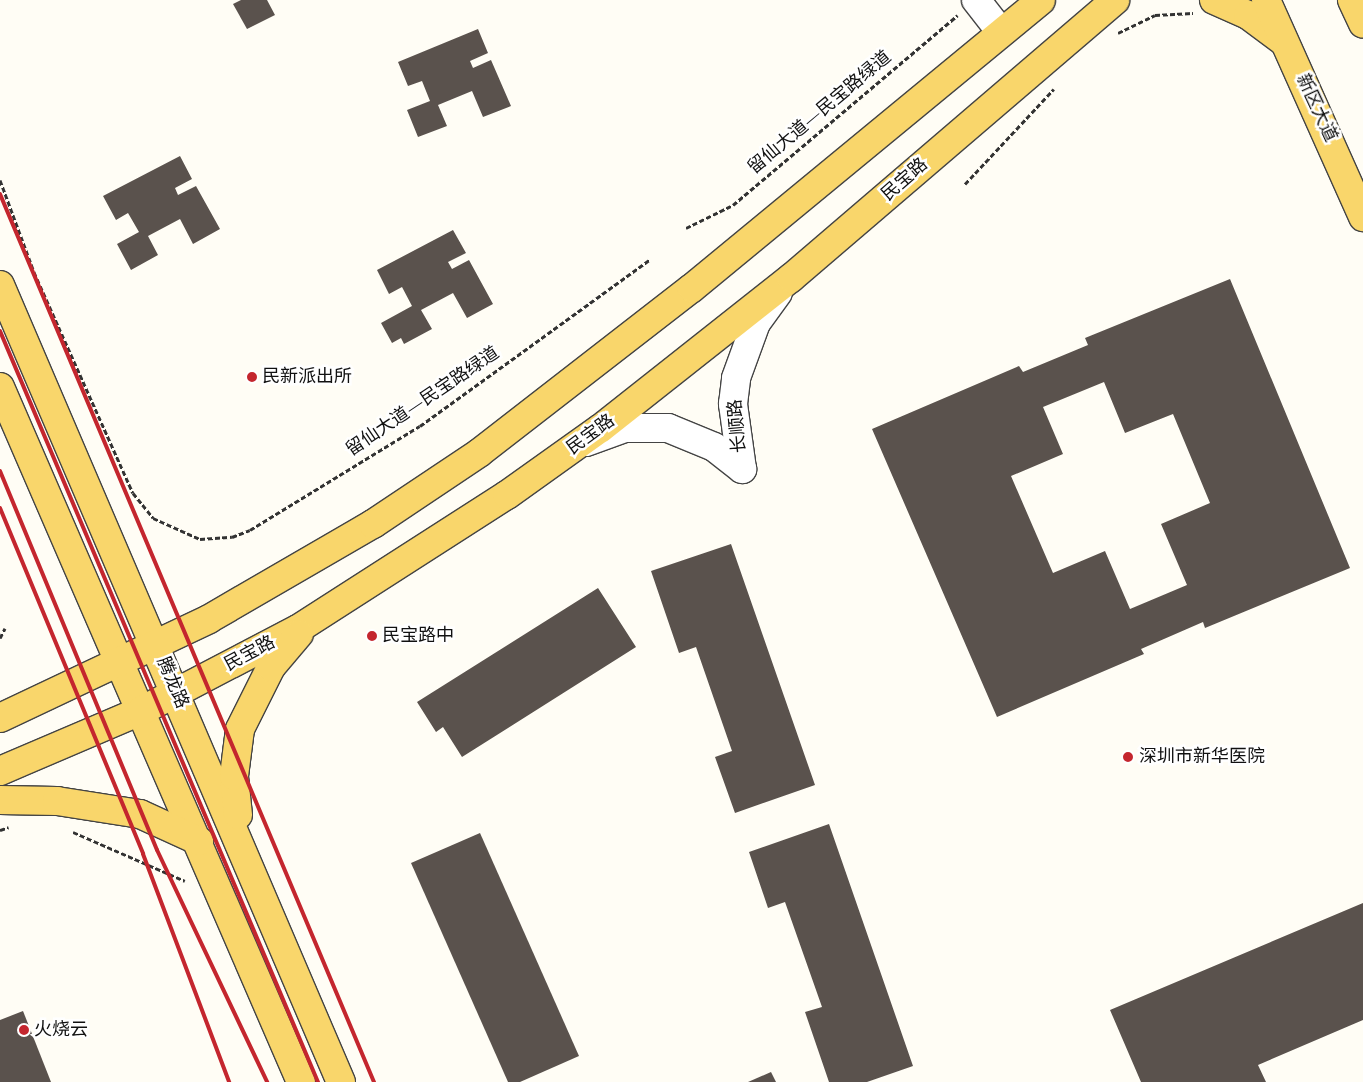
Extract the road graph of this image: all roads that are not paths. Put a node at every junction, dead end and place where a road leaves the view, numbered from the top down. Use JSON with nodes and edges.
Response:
{"nodes":[{"id":1,"x":1041,"y":0,"type":"edge"},
{"id":2,"x":1115,"y":0,"type":"edge"},
{"id":3,"x":1135,"y":0,"type":"edge"},
{"id":4,"x":1266,"y":0,"type":"edge"},
{"id":5,"x":1352,"y":0,"type":"edge"},
{"id":6,"x":971,"y":4,"type":"edge"},
{"id":7,"x":1204,"y":7,"type":"edge"},
{"id":8,"x":1089,"y":22,"type":"junction"},
{"id":9,"x":1363,"y":24,"type":"edge"},
{"id":10,"x":1001,"y":32,"type":"junction"},
{"id":11,"x":1284,"y":42,"type":"junction"},
{"id":12,"x":1363,"y":217,"type":"edge"},
{"id":13,"x":791,"y":278,"type":"junction"},
{"id":14,"x":0,"y":285,"type":"edge"},
{"id":15,"x":0,"y":387,"type":"edge"},
{"id":16,"x":577,"y":445,"type":"junction"},
{"id":17,"x":320,"y":614,"type":"junction"},
{"id":18,"x":156,"y":646,"type":"junction"},
{"id":19,"x":121,"y":663,"type":"junction"},
{"id":20,"x":176,"y":693,"type":"junction"},
{"id":21,"x":141,"y":711,"type":"junction"},
{"id":22,"x":0,"y":718,"type":"edge"},
{"id":23,"x":0,"y":771,"type":"edge"},
{"id":24,"x":0,"y":800,"type":"edge"},
{"id":25,"x":198,"y":841,"type":"junction"},
{"id":26,"x":244,"y":851,"type":"junction"},
{"id":27,"x":301,"y":1082,"type":"edge"},
{"id":28,"x":341,"y":1082,"type":"edge"}],
"edges":[{"from":1,"to":10,"type":"main road"},
{"from":2,"to":8,"type":"main road","name":"民宝路"},
{"from":3,"to":8,"type":"main road"},
{"from":4,"to":11,"type":"main road","name":"新区大道"},
{"from":5,"to":9,"type":"main road"},
{"from":6,"to":10,"type":"street"},
{"from":7,"to":11,"type":"main road"},
{"from":8,"to":13,"type":"main road","name":"民宝路"},
{"from":10,"to":18,"type":"main road"},
{"from":11,"to":12,"type":"main road","name":"新区大道"},
{"from":13,"to":16,"type":"main road","name":"民宝路"},
{"from":13,"to":16,"type":"street","name":"长顺路"},
{"from":14,"to":18,"type":"main road","name":"腾龙路"},
{"from":15,"to":19,"type":"main road"},
{"from":16,"to":17,"type":"main road","name":"民宝路"},
{"from":17,"to":20,"type":"main road","name":"民宝路"},
{"from":17,"to":26,"type":"main road"},
{"from":18,"to":19,"type":"main road"},
{"from":18,"to":20,"type":"main road","name":"腾龙路"},
{"from":19,"to":21,"type":"main road"},
{"from":19,"to":22,"type":"main road"},
{"from":20,"to":21,"type":"main road","name":"民宝路"},
{"from":20,"to":26,"type":"main road","name":"腾龙路"},
{"from":21,"to":23,"type":"main road","name":"民宝路"},
{"from":21,"to":25,"type":"main road"},
{"from":24,"to":25,"type":"main road"},
{"from":25,"to":27,"type":"main road"},
{"from":26,"to":28,"type":"main road","name":"腾龙路"}]}
